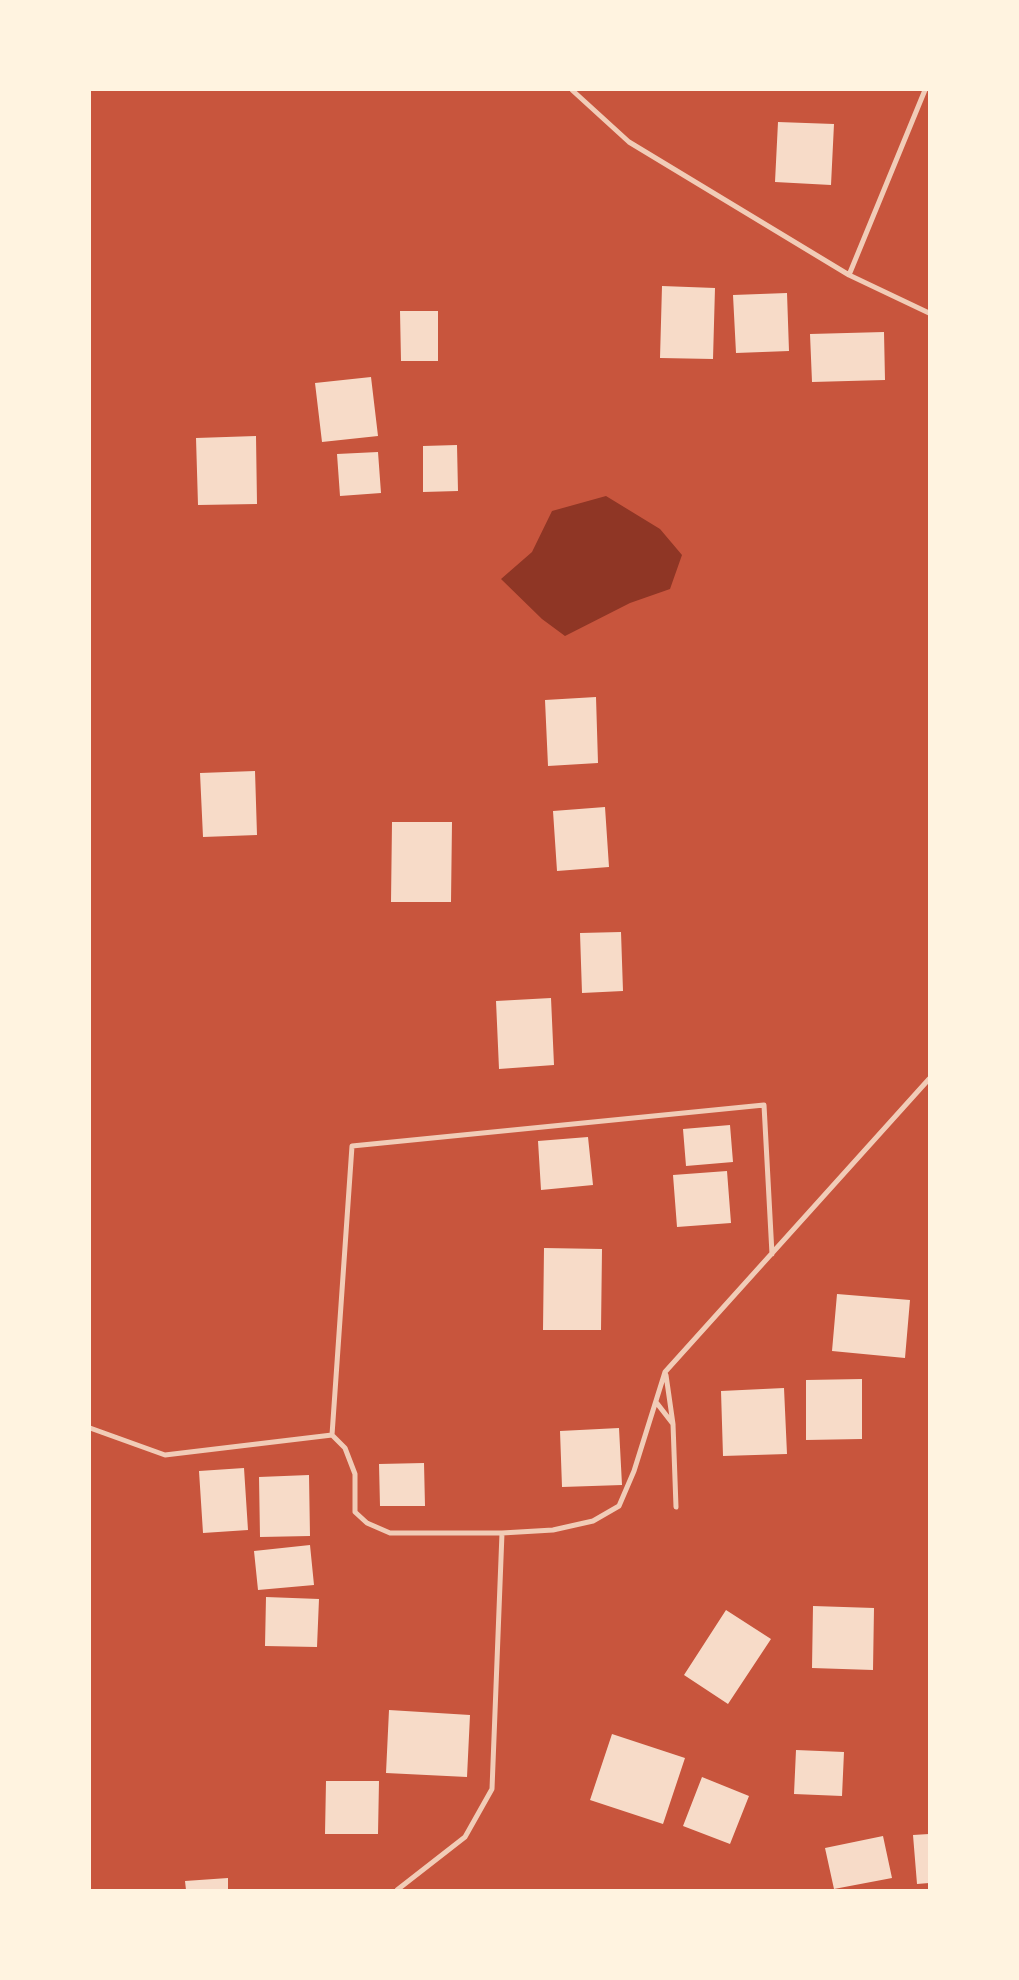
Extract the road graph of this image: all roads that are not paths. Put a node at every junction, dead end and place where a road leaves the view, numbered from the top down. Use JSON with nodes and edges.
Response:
{"nodes":[{"id":1,"x":572,"y":90,"type":"edge"},
{"id":2,"x":925,"y":90,"type":"edge"},
{"id":3,"x":848,"y":275,"type":"junction"},
{"id":4,"x":929,"y":313,"type":"edge"},
{"id":5,"x":929,"y":1079,"type":"edge"},
{"id":6,"x":772,"y":1254,"type":"junction"},
{"id":7,"x":665,"y":1372,"type":"junction"},
{"id":8,"x":656,"y":1402,"type":"junction"},
{"id":9,"x":674,"y":1424,"type":"junction"},
{"id":10,"x":90,"y":1428,"type":"edge"},
{"id":11,"x":332,"y":1435,"type":"junction"},
{"id":12,"x":676,"y":1507,"type":"dead end"},
{"id":13,"x":502,"y":1533,"type":"junction"},
{"id":14,"x":397,"y":1890,"type":"edge"}],
"edges":[{"from":1,"to":3,"type":"street"},
{"from":2,"to":3,"type":"street"},
{"from":3,"to":4,"type":"street"},
{"from":5,"to":6,"type":"street"},
{"from":6,"to":7,"type":"street"},
{"from":6,"to":11,"type":"street"},
{"from":7,"to":8,"type":"street"},
{"from":7,"to":9,"type":"street"},
{"from":8,"to":9,"type":"street"},
{"from":8,"to":13,"type":"street"},
{"from":9,"to":12,"type":"street"},
{"from":10,"to":11,"type":"street"},
{"from":11,"to":13,"type":"street"},
{"from":13,"to":14,"type":"street"}]}
